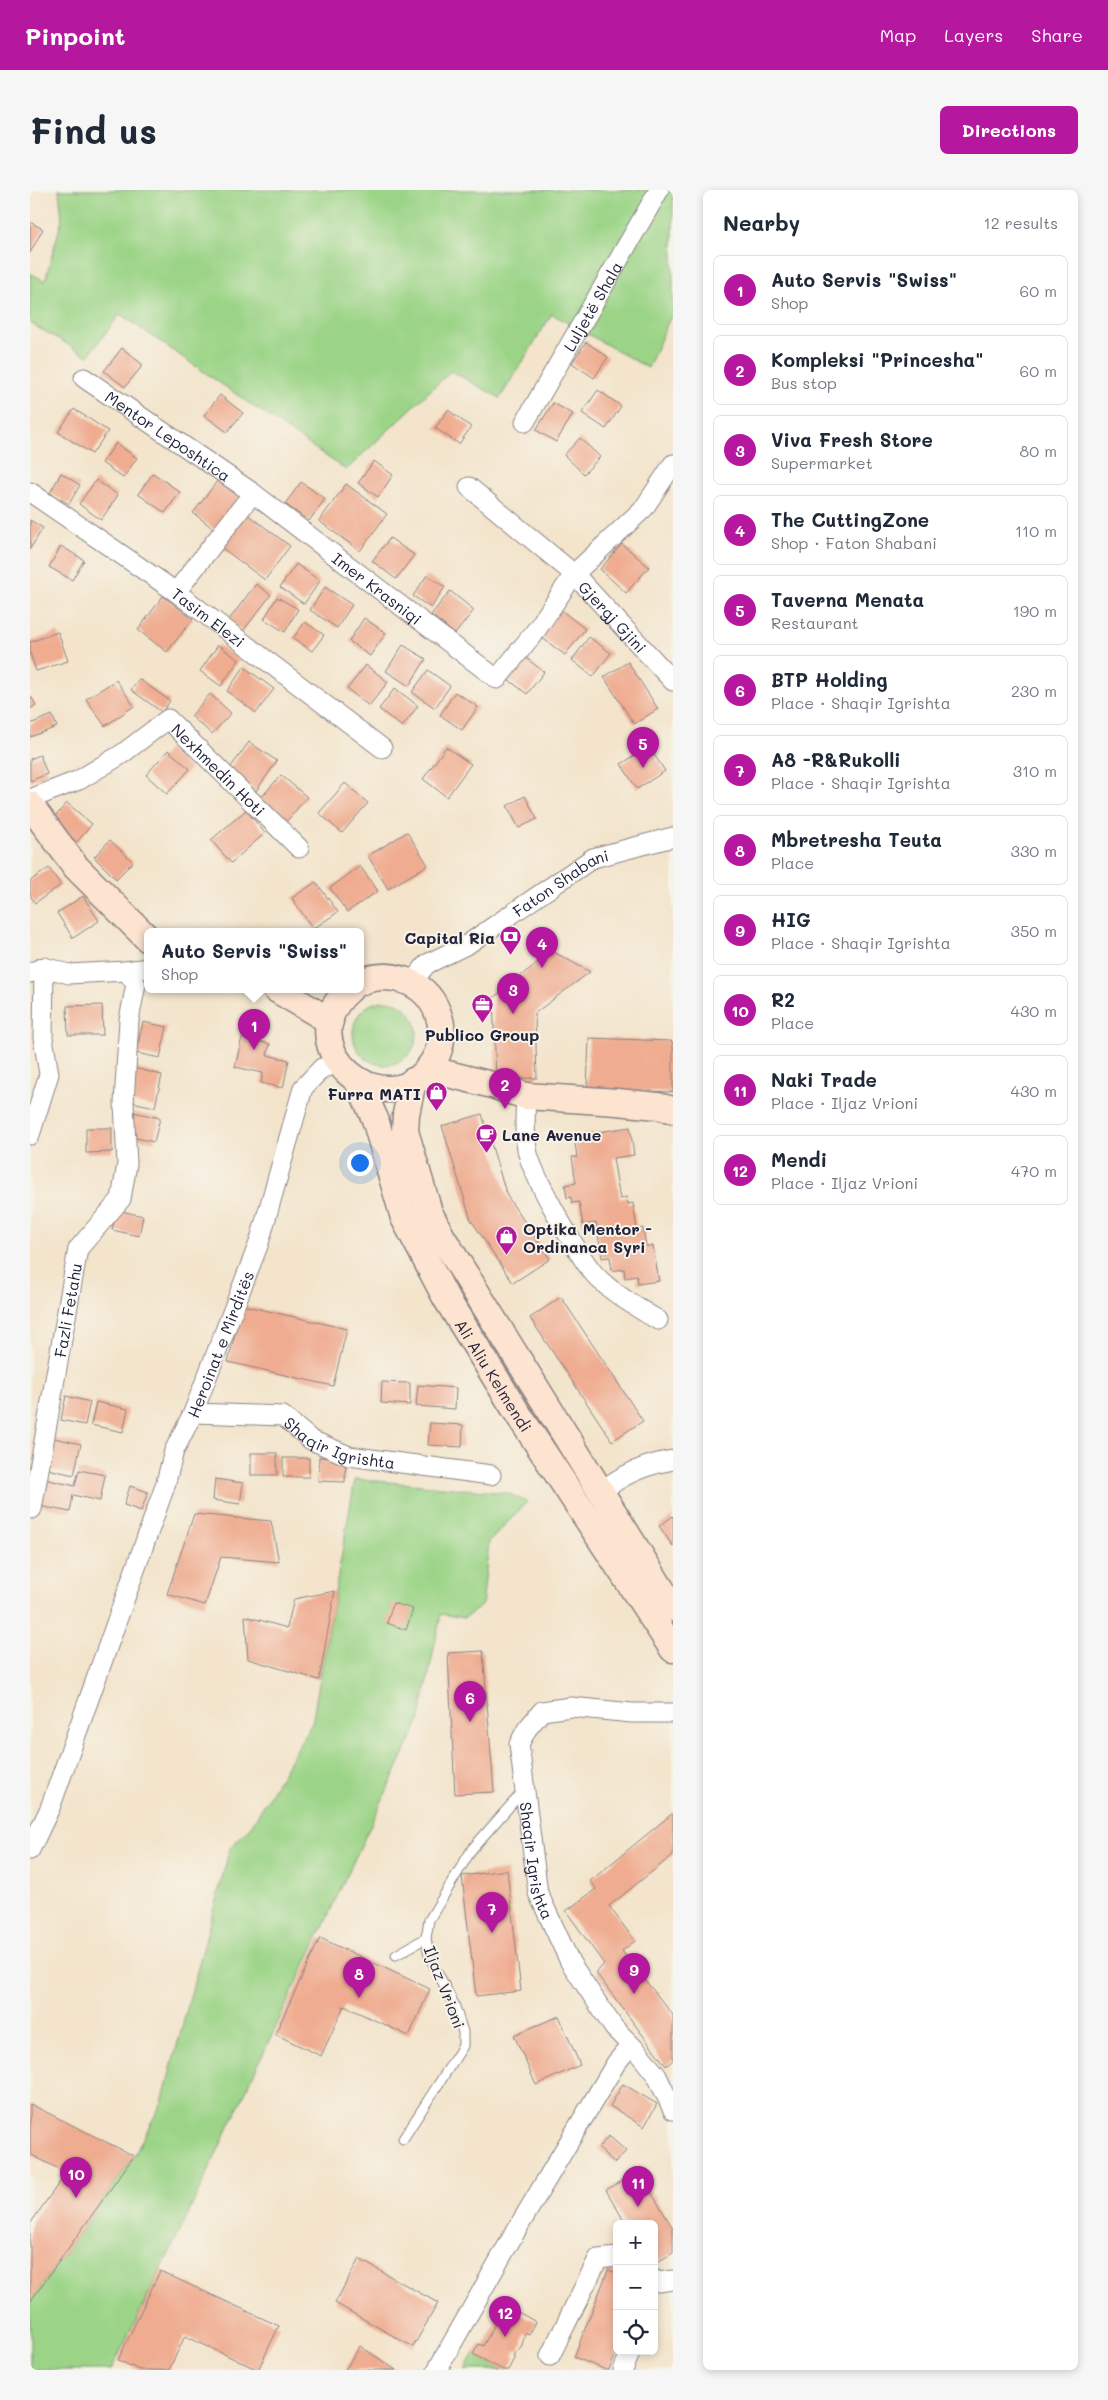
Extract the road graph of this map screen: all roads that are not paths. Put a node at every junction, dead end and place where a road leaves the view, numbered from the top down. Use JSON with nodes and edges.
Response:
{"nodes":[{"id":1,"x":659,"y":190,"type":"edge"},
{"id":2,"x":84,"y":378,"type":"dead end"},
{"id":3,"x":525,"y":422,"type":"dead end"},
{"id":4,"x":673,"y":464,"type":"edge"},
{"id":5,"x":469,"y":487,"type":"dead end"},
{"id":6,"x":30,"y":492,"type":"edge"},
{"id":7,"x":253,"y":493,"type":"junction"},
{"id":8,"x":574,"y":574,"type":"junction"},
{"id":9,"x":176,"y":592,"type":"junction"},
{"id":10,"x":673,"y":680,"type":"edge"},
{"id":11,"x":382,"y":748,"type":"dead end"},
{"id":12,"x":30,"y":799,"type":"edge"},
{"id":13,"x":30,"y":805,"type":"edge"},
{"id":14,"x":673,"y":838,"type":"edge"},
{"id":15,"x":299,"y":848,"type":"dead end"},
{"id":16,"x":144,"y":935,"type":"edge"},
{"id":17,"x":144,"y":969,"type":"edge"},
{"id":18,"x":37,"y":970,"type":"edge"},
{"id":19,"x":126,"y":971,"type":"junction"},
{"id":20,"x":364,"y":983,"type":"edge"},
{"id":21,"x":411,"y":983,"type":"junction"},
{"id":22,"x":283,"y":993,"type":"edge"},
{"id":23,"x":346,"y":993,"type":"edge"},
{"id":24,"x":330,"y":1020,"type":"junction"},
{"id":25,"x":349,"y":1072,"type":"junction"},
{"id":26,"x":420,"y":1075,"type":"junction"},
{"id":27,"x":526,"y":1096,"type":"junction"},
{"id":28,"x":673,"y":1110,"type":"edge"},
{"id":29,"x":30,"y":1135,"type":"edge"},
{"id":30,"x":658,"y":1320,"type":"dead end"},
{"id":31,"x":193,"y":1413,"type":"junction"},
{"id":32,"x":673,"y":1460,"type":"edge"},
{"id":33,"x":491,"y":1475,"type":"dead end"},
{"id":34,"x":600,"y":1492,"type":"junction"},
{"id":35,"x":32,"y":1509,"type":"dead end"},
{"id":36,"x":673,"y":1608,"type":"edge"},
{"id":37,"x":673,"y":1649,"type":"edge"},
{"id":38,"x":673,"y":1713,"type":"edge"},
{"id":39,"x":524,"y":1790,"type":"junction"},
{"id":40,"x":30,"y":1850,"type":"edge"},
{"id":41,"x":426,"y":1938,"type":"junction"},
{"id":42,"x":396,"y":1955,"type":"dead end"},
{"id":43,"x":631,"y":2045,"type":"junction"},
{"id":44,"x":672,"y":2102,"type":"edge"},
{"id":45,"x":403,"y":2139,"type":"dead end"},
{"id":46,"x":613,"y":2257,"type":"edge"},
{"id":47,"x":629,"y":2355,"type":"edge"},
{"id":48,"x":550,"y":2356,"type":"dead end"},
{"id":49,"x":437,"y":2370,"type":"edge"},
{"id":50,"x":623,"y":2370,"type":"edge"}],
"edges":[{"from":1,"to":3,"type":"street","name":"Luljetë Shala"},
{"from":2,"to":7,"type":"street","name":"Mentor Leposhtica"},
{"from":4,"to":8,"type":"street","name":"Imer Krasniqi"},
{"from":5,"to":8,"type":"street"},
{"from":6,"to":9,"type":"street","name":"Tasim Elezi"},
{"from":7,"to":8,"type":"street","name":"Imer Krasniqi"},
{"from":7,"to":9,"type":"street"},
{"from":8,"to":10,"type":"street","name":"Gjergj Gjini"},
{"from":9,"to":11,"type":"street","name":"Tasim Elezi"},
{"from":12,"to":15,"type":"street","name":"Nexhmedin Hoti"},
{"from":13,"to":16,"type":"main road"},
{"from":14,"to":21,"type":"street","name":"Faton Shabani"},
{"from":17,"to":19,"type":"street"},
{"from":18,"to":19,"type":"street"},
{"from":18,"to":29,"type":"street"},
{"from":19,"to":35,"type":"street","name":"Fazli Fetahu"},
{"from":20,"to":21,"type":"main road"},
{"from":21,"to":26,"type":"main road"},
{"from":22,"to":24,"type":"main road"},
{"from":23,"to":24,"type":"main road"},
{"from":24,"to":25,"type":"main road"},
{"from":25,"to":26,"type":"main road"},
{"from":25,"to":31,"type":"street","name":"Heroinat e Mirditës"},
{"from":25,"to":37,"type":"main road","name":"Ali Aliu Kelmendi"},
{"from":26,"to":27,"type":"main road"},
{"from":26,"to":34,"type":"main road","name":"Ali Aliu Kelmendi"},
{"from":27,"to":28,"type":"main road"},
{"from":27,"to":30,"type":"street"},
{"from":31,"to":33,"type":"street","name":"Shaqir Igrishta"},
{"from":31,"to":40,"type":"street","name":"Heroinat e Mirditës"},
{"from":32,"to":34,"type":"street"},
{"from":34,"to":36,"type":"main road","name":"Ali Aliu Kelmendi"},
{"from":38,"to":39,"type":"street","name":"Shaqir Igrishta"},
{"from":39,"to":41,"type":"lane","name":"Iljaz Vrioni"},
{"from":39,"to":43,"type":"street","name":"Shaqir Igrishta"},
{"from":41,"to":42,"type":"lane"},
{"from":41,"to":45,"type":"lane","name":"Iljaz Vrioni"},
{"from":43,"to":44,"type":"street","name":"Shaqir Igrishta"},
{"from":43,"to":49,"type":"street"},
{"from":46,"to":48,"type":"street"},
{"from":47,"to":50,"type":"street"}]}
